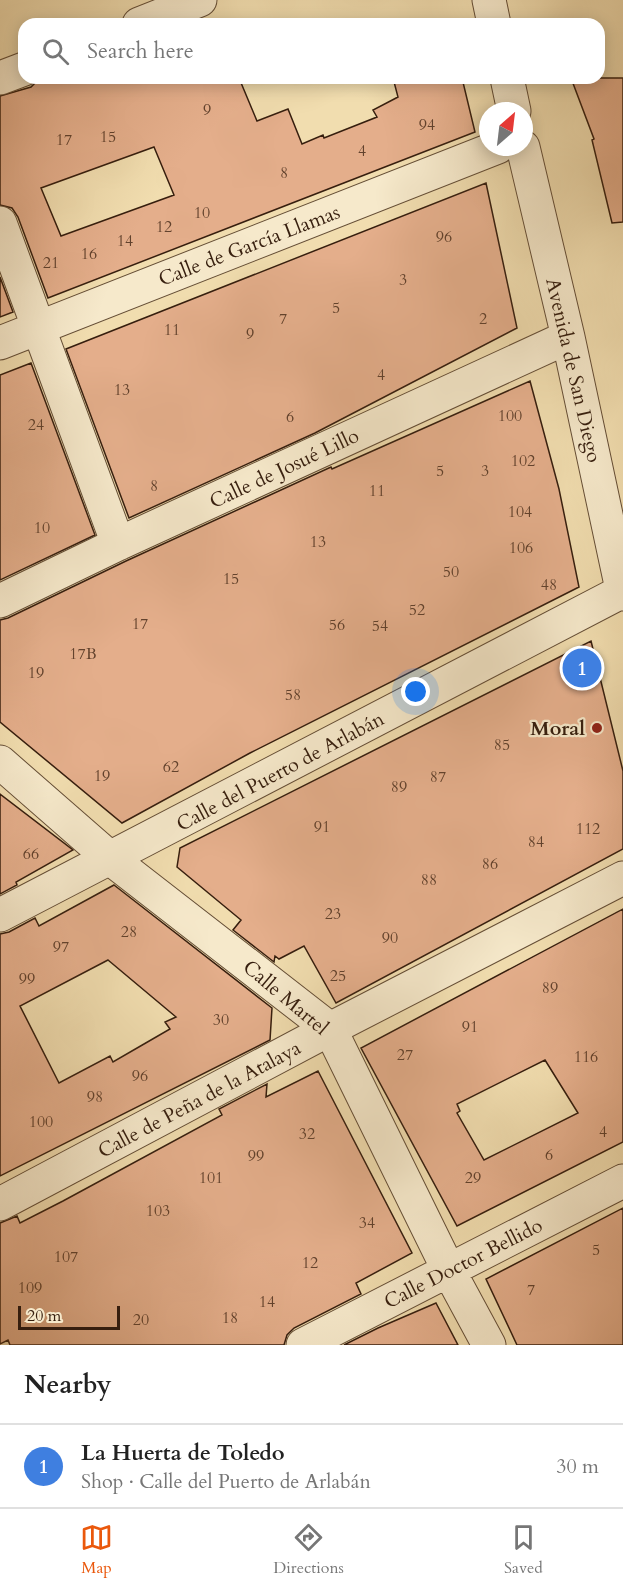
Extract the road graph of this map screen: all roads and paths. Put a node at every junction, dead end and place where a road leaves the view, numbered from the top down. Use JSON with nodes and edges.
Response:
{"nodes":[{"id":1,"x":200,"y":0,"type":"edge"},
{"id":2,"x":489,"y":0,"type":"edge"},
{"id":3,"x":154,"y":18,"type":"edge"},
{"id":4,"x":494,"y":18,"type":"edge"},
{"id":5,"x":18,"y":71,"type":"edge"},
{"id":6,"x":0,"y":78,"type":"edge"},
{"id":7,"x":508,"y":84,"type":"edge"},
{"id":8,"x":512,"y":102,"type":"edge"},
{"id":9,"x":479,"y":154,"type":"edge"},
{"id":10,"x":524,"y":156,"type":"edge"},
{"id":11,"x":0,"y":224,"type":"edge"},
{"id":12,"x":39,"y":328,"type":"junction"},
{"id":13,"x":568,"y":337,"type":"junction"},
{"id":14,"x":0,"y":343,"type":"edge"},
{"id":15,"x":118,"y":544,"type":"junction"},
{"id":16,"x":623,"y":592,"type":"edge"},
{"id":17,"x":0,"y":601,"type":"edge"},
{"id":18,"x":0,"y":762,"type":"edge"},
{"id":19,"x":111,"y":859,"type":"junction"},
{"id":20,"x":623,"y":878,"type":"edge"},
{"id":21,"x":0,"y":915,"type":"edge"},
{"id":22,"x":330,"y":1029,"type":"junction"},
{"id":23,"x":623,"y":1181,"type":"edge"},
{"id":24,"x":0,"y":1204,"type":"edge"},
{"id":25,"x":449,"y":1270,"type":"junction"},
{"id":26,"x":303,"y":1345,"type":"edge"},
{"id":27,"x":489,"y":1345,"type":"edge"}],
"edges":[{"from":1,"to":3,"type":"street"},
{"from":2,"to":4,"type":"street"},
{"from":5,"to":6,"type":"street"},
{"from":7,"to":8,"type":"street"},
{"from":9,"to":12,"type":"street","name":"Calle de García Llamas"},
{"from":10,"to":13,"type":"street","name":"Avenida de San Diego"},
{"from":11,"to":12,"type":"street"},
{"from":12,"to":14,"type":"street","name":"Calle de García Llamas"},
{"from":12,"to":15,"type":"street"},
{"from":13,"to":15,"type":"street","name":"Calle de Josué Lillo"},
{"from":13,"to":16,"type":"street","name":"Avenida de San Diego"},
{"from":15,"to":17,"type":"street","name":"Calle de Josué Lillo"},
{"from":16,"to":19,"type":"street","name":"Calle del Puerto de Arlabán"},
{"from":18,"to":19,"type":"street","name":"Calle Martel"},
{"from":19,"to":21,"type":"street","name":"Calle del Puerto de Arlabán"},
{"from":19,"to":22,"type":"street","name":"Calle Martel"},
{"from":20,"to":22,"type":"street","name":"Calle de Peña de la Atalaya"},
{"from":22,"to":24,"type":"street","name":"Calle de Peña de la Atalaya"},
{"from":22,"to":25,"type":"street","name":"Calle Martel"},
{"from":23,"to":25,"type":"street","name":"Calle Doctor Bellido"},
{"from":25,"to":26,"type":"street","name":"Calle Doctor Bellido"},
{"from":25,"to":27,"type":"street","name":"Calle Martel"}]}
